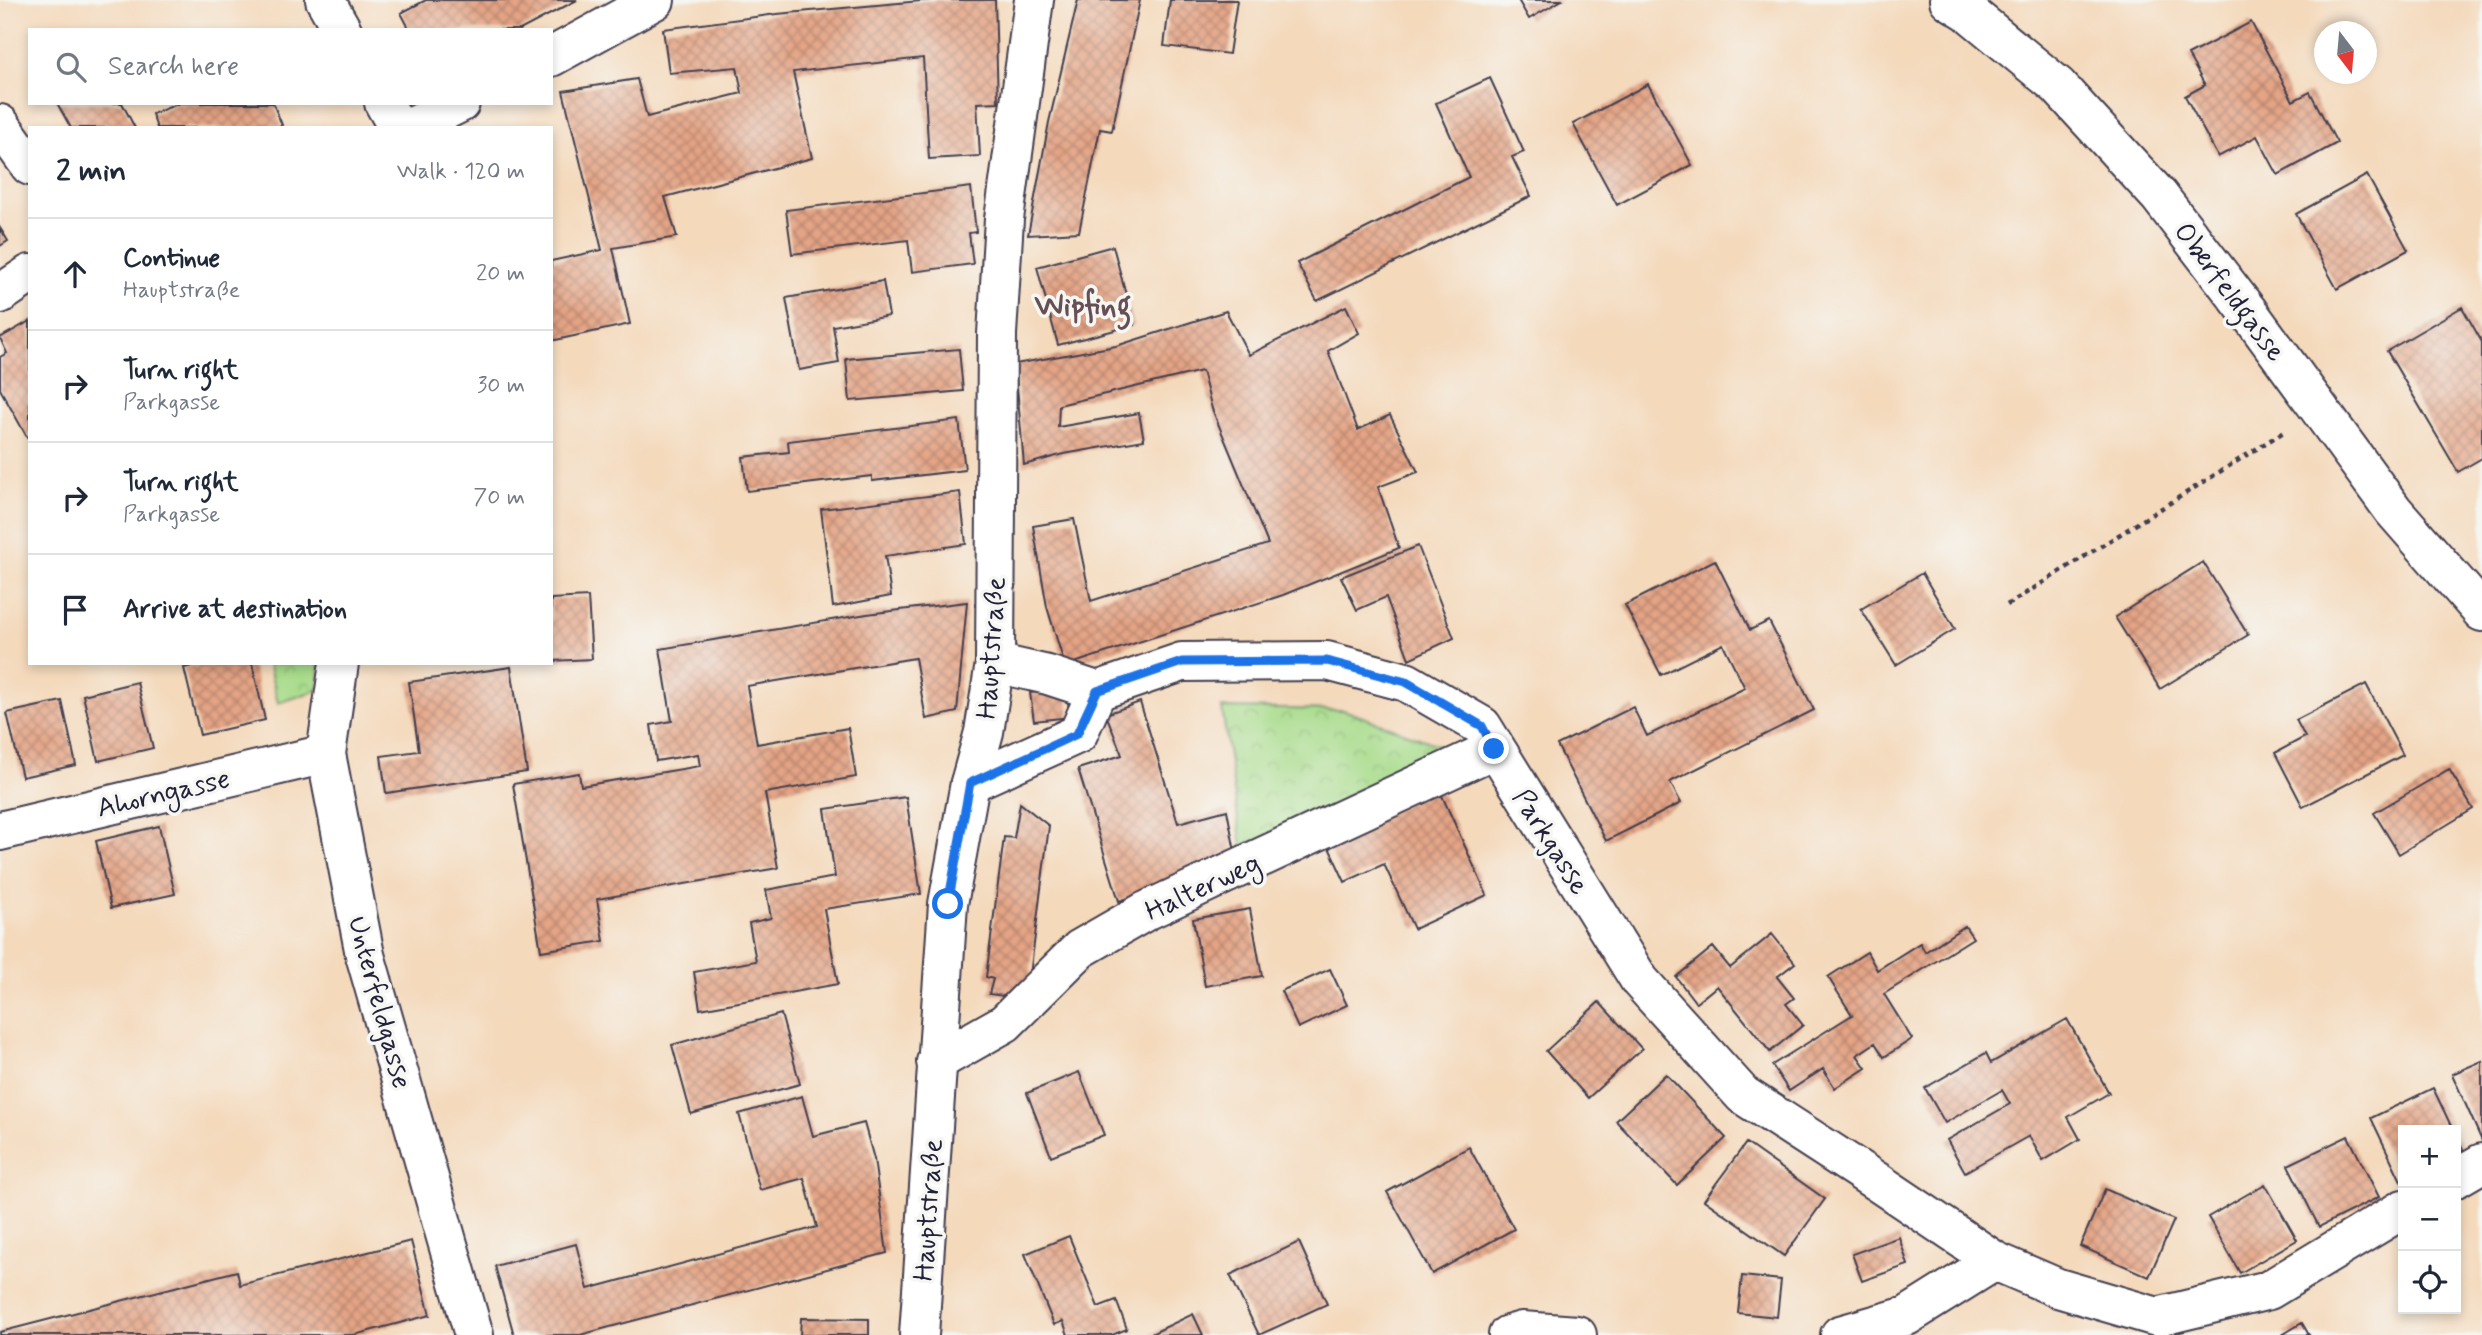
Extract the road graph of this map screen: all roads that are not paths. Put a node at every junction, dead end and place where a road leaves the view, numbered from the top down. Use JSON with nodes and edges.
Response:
{"nodes":[{"id":1,"x":325,"y":0,"type":"edge"},
{"id":2,"x":655,"y":0,"type":"edge"},
{"id":3,"x":1034,"y":0,"type":"edge"},
{"id":4,"x":1949,"y":0,"type":"edge"},
{"id":5,"x":341,"y":28,"type":"edge"},
{"id":6,"x":553,"y":56,"type":"edge"},
{"id":7,"x":385,"y":105,"type":"edge"},
{"id":8,"x":456,"y":105,"type":"edge"},
{"id":9,"x":0,"y":124,"type":"edge"},
{"id":10,"x":397,"y":126,"type":"edge"},
{"id":11,"x":414,"y":126,"type":"edge"},
{"id":12,"x":28,"y":163,"type":"edge"},
{"id":13,"x":28,"y":275,"type":"edge"},
{"id":14,"x":0,"y":294,"type":"edge"},
{"id":15,"x":2482,"y":612,"type":"edge"},
{"id":16,"x":995,"y":663,"type":"junction"},
{"id":17,"x":339,"y":665,"type":"edge"},
{"id":18,"x":1097,"y":691,"type":"junction"},
{"id":19,"x":1494,"y":749,"type":"junction"},
{"id":20,"x":326,"y":754,"type":"junction"},
{"id":21,"x":970,"y":783,"type":"junction"},
{"id":22,"x":0,"y":831,"type":"edge"},
{"id":23,"x":936,"y":1062,"type":"junction"},
{"id":24,"x":2482,"y":1163,"type":"edge"},
{"id":25,"x":2461,"y":1175,"type":"edge"},
{"id":26,"x":2398,"y":1212,"type":"edge"},
{"id":27,"x":1995,"y":1261,"type":"junction"},
{"id":28,"x":474,"y":1335,"type":"edge"},
{"id":29,"x":919,"y":1335,"type":"edge"},
{"id":30,"x":1508,"y":1335,"type":"edge"},
{"id":31,"x":1577,"y":1335,"type":"edge"},
{"id":32,"x":1840,"y":1335,"type":"edge"}],
"edges":[{"from":1,"to":5,"type":"street"},
{"from":2,"to":6,"type":"street"},
{"from":3,"to":16,"type":"street","name":"Hauptstraße"},
{"from":4,"to":15,"type":"street","name":"Oberfeldgasse"},
{"from":7,"to":10,"type":"street"},
{"from":8,"to":11,"type":"street"},
{"from":9,"to":12,"type":"street"},
{"from":13,"to":14,"type":"street"},
{"from":16,"to":18,"type":"street"},
{"from":16,"to":21,"type":"street","name":"Hauptstraße"},
{"from":17,"to":20,"type":"street","name":"Unterfeldgasse"},
{"from":18,"to":19,"type":"street","name":"Parkgasse"},
{"from":18,"to":21,"type":"street"},
{"from":19,"to":23,"type":"street","name":"Halterweg"},
{"from":19,"to":27,"type":"street","name":"Parkgasse"},
{"from":20,"to":22,"type":"street","name":"Ahorngasse"},
{"from":20,"to":28,"type":"street","name":"Unterfeldgasse"},
{"from":21,"to":23,"type":"street","name":"Hauptstraße"},
{"from":23,"to":29,"type":"street","name":"Hauptstraße"},
{"from":24,"to":25,"type":"street"},
{"from":26,"to":27,"type":"street","name":"Parkgasse"},
{"from":27,"to":32,"type":"street"},
{"from":30,"to":31,"type":"street"}]}
